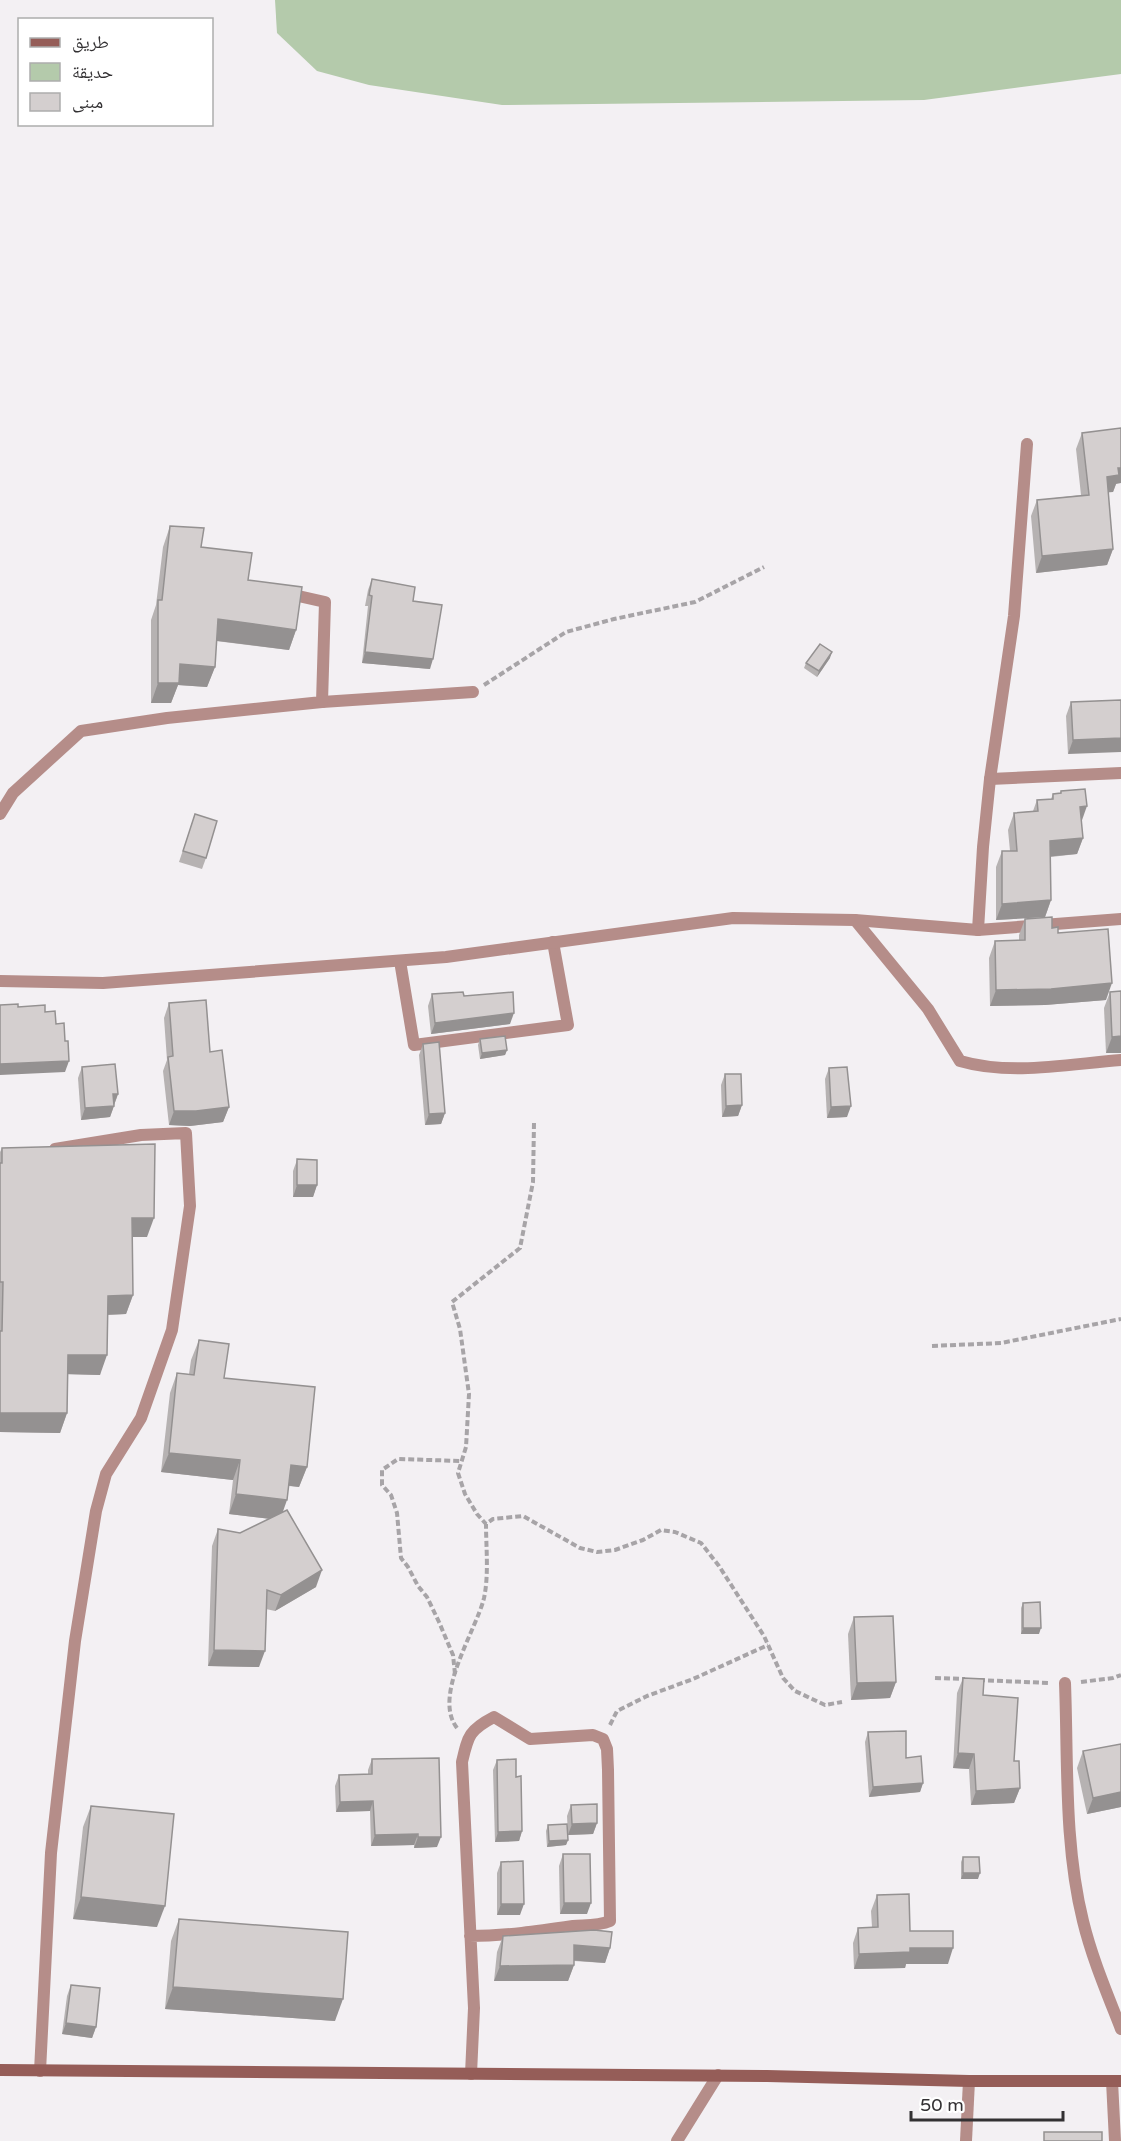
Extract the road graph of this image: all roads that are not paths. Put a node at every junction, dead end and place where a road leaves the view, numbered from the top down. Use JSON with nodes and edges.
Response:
{"nodes":[{"id":1,"x":1027,"y":444,"type":"dead end"},
{"id":2,"x":268,"y":590,"type":"edge"},
{"id":3,"x":473,"y":692,"type":"road end"},
{"id":4,"x":322,"y":702,"type":"junction"},
{"id":5,"x":1121,"y":773,"type":"edge"},
{"id":6,"x":990,"y":779,"type":"junction"},
{"id":7,"x":0,"y":814,"type":"edge"},
{"id":8,"x":1121,"y":919,"type":"edge"},
{"id":9,"x":855,"y":920,"type":"junction"},
{"id":10,"x":978,"y":930,"type":"junction"},
{"id":11,"x":553,"y":942,"type":"junction"},
{"id":12,"x":400,"y":961,"type":"junction"},
{"id":13,"x":0,"y":981,"type":"edge"},
{"id":14,"x":1121,"y":1060,"type":"edge"},
{"id":15,"x":38,"y":1152,"type":"edge"},
{"id":16,"x":1065,"y":1683,"type":"road end"},
{"id":17,"x":470,"y":1936,"type":"junction"},
{"id":18,"x":1121,"y":2029,"type":"edge"},
{"id":19,"x":0,"y":2070,"type":"edge"},
{"id":20,"x":40,"y":2071,"type":"junction"},
{"id":21,"x":471,"y":2074,"type":"junction"},
{"id":22,"x":718,"y":2075,"type":"junction"},
{"id":23,"x":969,"y":2081,"type":"junction"},
{"id":24,"x":1116,"y":2081,"type":"edge"},
{"id":25,"x":677,"y":2141,"type":"edge"},
{"id":26,"x":966,"y":2141,"type":"edge"},
{"id":27,"x":1114,"y":2141,"type":"edge"}],
"edges":[{"from":1,"to":6,"type":"street"},
{"from":2,"to":4,"type":"street"},
{"from":3,"to":4,"type":"street"},
{"from":4,"to":7,"type":"street"},
{"from":5,"to":6,"type":"street"},
{"from":6,"to":10,"type":"street"},
{"from":8,"to":10,"type":"street"},
{"from":9,"to":10,"type":"street"},
{"from":9,"to":11,"type":"street"},
{"from":9,"to":14,"type":"street"},
{"from":11,"to":12,"type":"street"},
{"from":11,"to":12,"type":"street"},
{"from":12,"to":13,"type":"street"},
{"from":15,"to":20,"type":"street"},
{"from":16,"to":18,"type":"street"},
{"from":17,"to":17,"type":"street"},
{"from":17,"to":21,"type":"street"},
{"from":19,"to":20,"type":"street"},
{"from":20,"to":21,"type":"street"},
{"from":21,"to":22,"type":"street"},
{"from":22,"to":23,"type":"street"},
{"from":22,"to":25,"type":"street"},
{"from":23,"to":24,"type":"street"},
{"from":23,"to":26,"type":"street"},
{"from":24,"to":27,"type":"street"}]}
